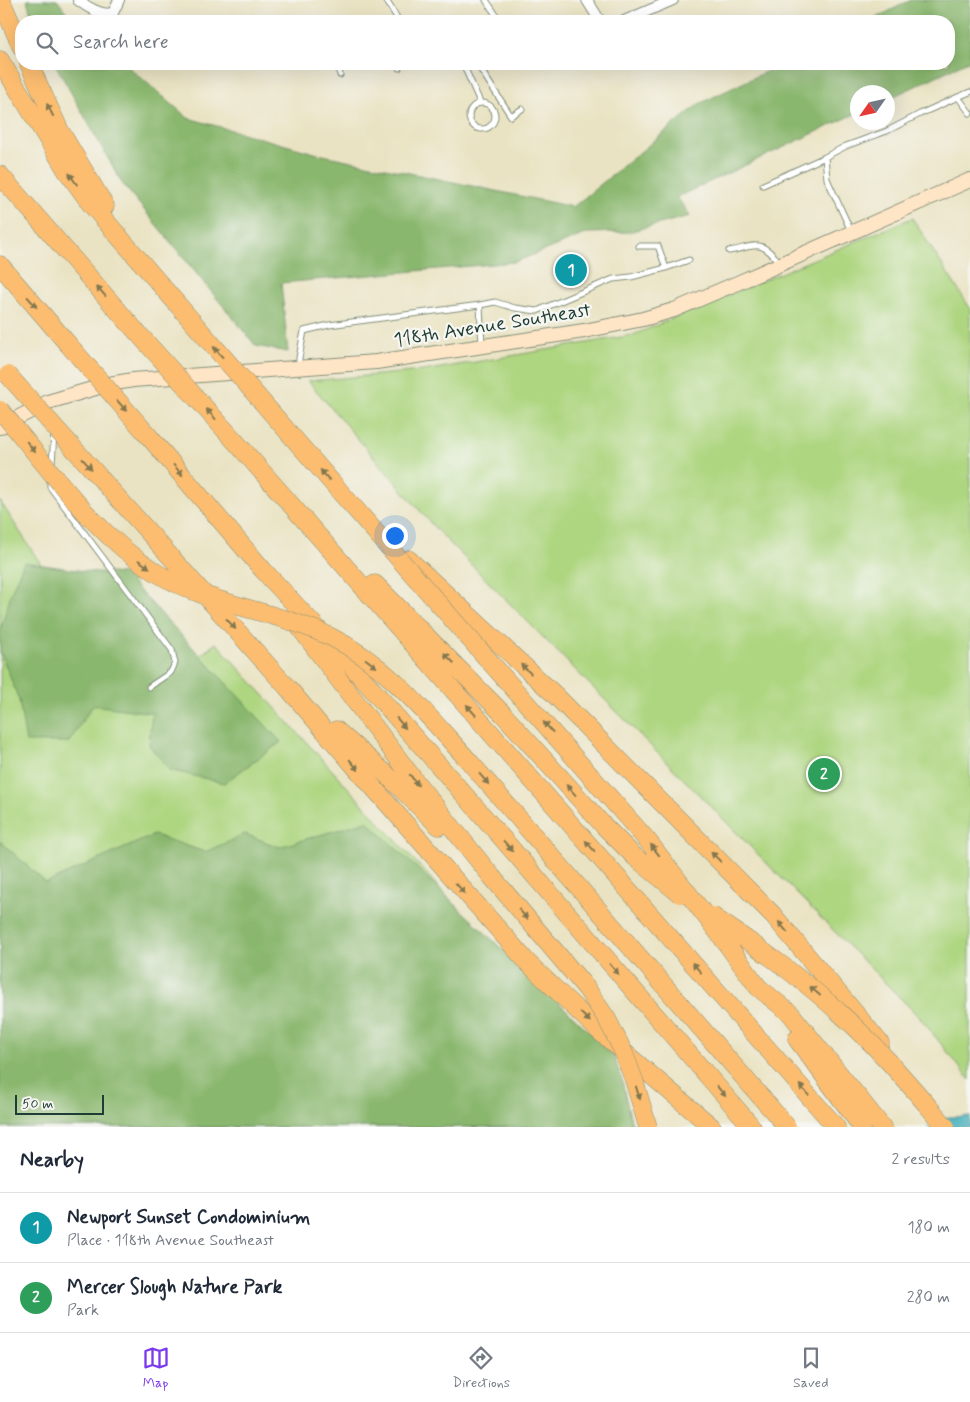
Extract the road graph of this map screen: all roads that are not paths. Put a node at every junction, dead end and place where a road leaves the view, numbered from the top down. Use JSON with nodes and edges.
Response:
{"nodes":[{"id":1,"x":1,"y":0,"type":"edge"},
{"id":2,"x":78,"y":0,"type":"edge"},
{"id":3,"x":120,"y":0,"type":"edge"},
{"id":4,"x":386,"y":0,"type":"edge"},
{"id":5,"x":486,"y":0,"type":"edge"},
{"id":6,"x":587,"y":0,"type":"edge"},
{"id":7,"x":673,"y":0,"type":"edge"},
{"id":8,"x":111,"y":15,"type":"edge"},
{"id":9,"x":116,"y":15,"type":"edge"},
{"id":10,"x":395,"y":15,"type":"edge"},
{"id":11,"x":496,"y":15,"type":"edge"},
{"id":12,"x":596,"y":15,"type":"edge"},
{"id":13,"x":638,"y":15,"type":"edge"},
{"id":14,"x":15,"y":32,"type":"edge"},
{"id":15,"x":0,"y":60,"type":"edge"},
{"id":16,"x":32,"y":70,"type":"edge"},
{"id":17,"x":339,"y":70,"type":"edge"},
{"id":18,"x":466,"y":70,"type":"edge"},
{"id":19,"x":481,"y":70,"type":"edge"},
{"id":20,"x":340,"y":75,"type":"dead end"},
{"id":21,"x":970,"y":92,"type":"edge"},
{"id":22,"x":958,"y":97,"type":"junction"},
{"id":23,"x":480,"y":102,"type":"junction"},
{"id":24,"x":522,"y":109,"type":"dead end"},
{"id":25,"x":970,"y":113,"type":"edge"},
{"id":26,"x":825,"y":157,"type":"junction"},
{"id":27,"x":0,"y":163,"type":"edge"},
{"id":28,"x":0,"y":175,"type":"edge"},
{"id":29,"x":970,"y":180,"type":"edge"},
{"id":30,"x":764,"y":185,"type":"dead end"},
{"id":31,"x":852,"y":234,"type":"junction"},
{"id":32,"x":639,"y":246,"type":"dead end"},
{"id":33,"x":729,"y":251,"type":"dead end"},
{"id":34,"x":689,"y":260,"type":"dead end"},
{"id":35,"x":74,"y":262,"type":"junction"},
{"id":36,"x":0,"y":265,"type":"edge"},
{"id":37,"x":781,"y":265,"type":"junction"},
{"id":38,"x":666,"y":268,"type":"junction"},
{"id":39,"x":160,"y":284,"type":"junction"},
{"id":40,"x":480,"y":305,"type":"junction"},
{"id":41,"x":482,"y":346,"type":"junction"},
{"id":42,"x":299,"y":368,"type":"junction"},
{"id":43,"x":4,"y":371,"type":"edge"},
{"id":44,"x":0,"y":410,"type":"edge"},
{"id":45,"x":55,"y":417,"type":"dead end"},
{"id":46,"x":0,"y":427,"type":"edge"},
{"id":47,"x":244,"y":450,"type":"junction"},
{"id":48,"x":342,"y":494,"type":"junction"},
{"id":49,"x":263,"y":570,"type":"junction"},
{"id":50,"x":149,"y":687,"type":"dead end"},
{"id":51,"x":288,"y":688,"type":"junction"},
{"id":52,"x":492,"y":877,"type":"junction"},
{"id":53,"x":758,"y":987,"type":"junction"},
{"id":54,"x":648,"y":1127,"type":"edge"},
{"id":55,"x":712,"y":1127,"type":"edge"},
{"id":56,"x":752,"y":1127,"type":"edge"},
{"id":57,"x":786,"y":1127,"type":"edge"},
{"id":58,"x":836,"y":1127,"type":"edge"},
{"id":59,"x":862,"y":1127,"type":"edge"},
{"id":60,"x":882,"y":1127,"type":"edge"},
{"id":61,"x":947,"y":1127,"type":"edge"}],
"edges":[{"from":1,"to":14,"type":"highway"},
{"from":2,"to":8,"type":"street"},
{"from":3,"to":9,"type":"street"},
{"from":4,"to":10,"type":"lane"},
{"from":5,"to":11,"type":"lane"},
{"from":6,"to":12,"type":"street"},
{"from":7,"to":13,"type":"street"},
{"from":39,"to":15,"type":"highway","one_way":true},
{"from":39,"to":16,"type":"highway","one_way":true},
{"from":17,"to":20,"type":"lane"},
{"from":18,"to":23,"type":"lane"},
{"from":19,"to":24,"type":"lane"},
{"from":21,"to":22,"type":"lane"},
{"from":22,"to":25,"type":"lane"},
{"from":22,"to":26,"type":"lane"},
{"from":23,"to":23,"type":"lane"},
{"from":26,"to":30,"type":"lane"},
{"from":26,"to":31,"type":"lane"},
{"from":27,"to":35,"type":"highway"},
{"from":28,"to":35,"type":"highway"},
{"from":29,"to":31,"type":"street","name":"118th Avenue Southeast"},
{"from":31,"to":37,"type":"street","name":"118th Avenue Southeast"},
{"from":32,"to":38,"type":"lane"},
{"from":33,"to":37,"type":"lane"},
{"from":34,"to":38,"type":"lane"},
{"from":47,"to":35,"type":"highway","one_way":true,"bridge":true},
{"from":36,"to":49,"type":"highway","one_way":true,"bridge":true},
{"from":37,"to":41,"type":"street","name":"118th Avenue Southeast"},
{"from":38,"to":40,"type":"lane"},
{"from":48,"to":39,"type":"highway","one_way":true,"bridge":true},
{"from":40,"to":41,"type":"lane"},
{"from":40,"to":42,"type":"lane"},
{"from":41,"to":42,"type":"street","name":"118th Avenue Southeast"},
{"from":42,"to":46,"type":"street","name":"118th Avenue Southeast"},
{"from":43,"to":51,"type":"highway","one_way":true,"bridge":true},
{"from":44,"to":57,"type":"highway","one_way":true,"bridge":true},
{"from":45,"to":50,"type":"lane"},
{"from":58,"to":47,"type":"highway","one_way":true},
{"from":61,"to":47,"type":"highway","one_way":true,"bridge":true},
{"from":53,"to":48,"type":"highway","one_way":true,"bridge":true},
{"from":61,"to":48,"type":"highway","one_way":true,"bridge":true},
{"from":49,"to":52,"type":"highway","one_way":true,"bridge":true},
{"from":49,"to":56,"type":"highway","one_way":true,"bridge":true},
{"from":51,"to":52,"type":"highway"},
{"from":51,"to":55,"type":"highway","one_way":true,"bridge":true},
{"from":52,"to":54,"type":"highway","one_way":true,"bridge":true},
{"from":53,"to":59,"type":"highway"},
{"from":53,"to":60,"type":"highway"}]}
